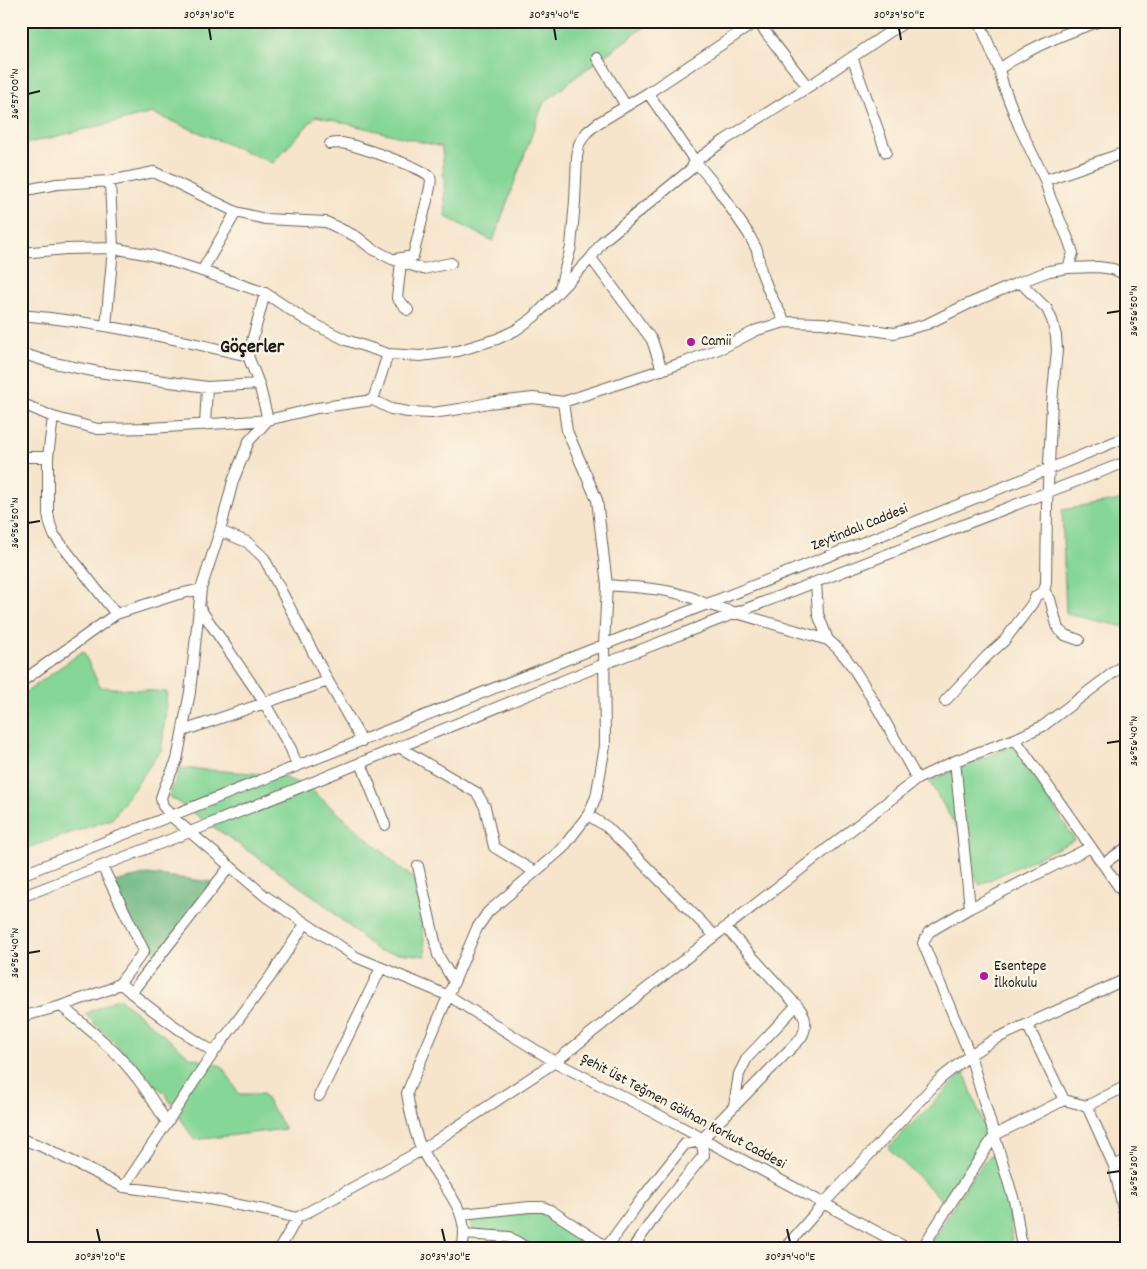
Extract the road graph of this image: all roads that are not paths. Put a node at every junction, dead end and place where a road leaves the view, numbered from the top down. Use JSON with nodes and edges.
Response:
{"nodes":[{"id":1,"x":757,"y":21,"type":"edge"},
{"id":2,"x":907,"y":21,"type":"edge"},
{"id":3,"x":979,"y":21,"type":"edge"},
{"id":4,"x":1100,"y":21,"type":"edge"},
{"id":5,"x":852,"y":57,"type":"junction"},
{"id":6,"x":597,"y":58,"type":"dead end"},
{"id":7,"x":999,"y":69,"type":"junction"},
{"id":8,"x":808,"y":87,"type":"junction"},
{"id":9,"x":648,"y":93,"type":"junction"},
{"id":10,"x":626,"y":106,"type":"junction"},
{"id":11,"x":330,"y":144,"type":"dead end"},
{"id":12,"x":886,"y":152,"type":"dead end"},
{"id":13,"x":1126,"y":152,"type":"edge"},
{"id":14,"x":695,"y":161,"type":"junction"},
{"id":15,"x":1045,"y":180,"type":"junction"},
{"id":16,"x":110,"y":182,"type":"junction"},
{"id":17,"x":21,"y":191,"type":"edge"},
{"id":18,"x":236,"y":212,"type":"junction"},
{"id":19,"x":113,"y":248,"type":"junction"},
{"id":20,"x":21,"y":253,"type":"edge"},
{"id":21,"x":591,"y":258,"type":"junction"},
{"id":22,"x":397,"y":261,"type":"junction"},
{"id":23,"x":451,"y":263,"type":"dead end"},
{"id":24,"x":1068,"y":268,"type":"junction"},
{"id":25,"x":202,"y":271,"type":"junction"},
{"id":26,"x":1126,"y":275,"type":"edge"},
{"id":27,"x":1020,"y":282,"type":"junction"},
{"id":28,"x":559,"y":292,"type":"junction"},
{"id":29,"x":265,"y":293,"type":"junction"},
{"id":30,"x":408,"y":310,"type":"dead end"},
{"id":31,"x":21,"y":315,"type":"edge"},
{"id":32,"x":785,"y":322,"type":"junction"},
{"id":33,"x":106,"y":326,"type":"junction"},
{"id":34,"x":21,"y":354,"type":"edge"},
{"id":35,"x":388,"y":354,"type":"junction"},
{"id":36,"x":248,"y":356,"type":"junction"},
{"id":37,"x":662,"y":370,"type":"junction"},
{"id":38,"x":259,"y":384,"type":"junction"},
{"id":39,"x":207,"y":387,"type":"junction"},
{"id":40,"x":373,"y":400,"type":"junction"},
{"id":41,"x":563,"y":402,"type":"junction"},
{"id":42,"x":21,"y":403,"type":"edge"},
{"id":43,"x":53,"y":417,"type":"junction"},
{"id":44,"x":268,"y":420,"type":"junction"},
{"id":45,"x":205,"y":425,"type":"junction"},
{"id":46,"x":1126,"y":437,"type":"edge"},
{"id":47,"x":48,"y":457,"type":"junction"},
{"id":48,"x":21,"y":458,"type":"edge"},
{"id":49,"x":1126,"y":462,"type":"edge"},
{"id":50,"x":1049,"y":469,"type":"junction"},
{"id":51,"x":1048,"y":492,"type":"junction"},
{"id":52,"x":220,"y":531,"type":"junction"},
{"id":53,"x":816,"y":582,"type":"junction"},
{"id":54,"x":607,"y":585,"type":"junction"},
{"id":55,"x":201,"y":590,"type":"junction"},
{"id":56,"x":1044,"y":591,"type":"junction"},
{"id":57,"x":706,"y":604,"type":"junction"},
{"id":58,"x":199,"y":607,"type":"junction"},
{"id":59,"x":736,"y":613,"type":"junction"},
{"id":60,"x":116,"y":614,"type":"junction"},
{"id":61,"x":828,"y":640,"type":"junction"},
{"id":62,"x":1079,"y":640,"type":"dead end"},
{"id":63,"x":604,"y":645,"type":"junction"},
{"id":64,"x":1126,"y":663,"type":"edge"},
{"id":65,"x":604,"y":664,"type":"junction"},
{"id":66,"x":328,"y":681,"type":"junction"},
{"id":67,"x":21,"y":682,"type":"edge"},
{"id":68,"x":945,"y":701,"type":"dead end"},
{"id":69,"x":264,"y":702,"type":"junction"},
{"id":70,"x":182,"y":731,"type":"junction"},
{"id":71,"x":1015,"y":739,"type":"junction"},
{"id":72,"x":362,"y":741,"type":"junction"},
{"id":73,"x":399,"y":747,"type":"junction"},
{"id":74,"x":955,"y":760,"type":"junction"},
{"id":75,"x":361,"y":763,"type":"junction"},
{"id":76,"x":297,"y":766,"type":"junction"},
{"id":77,"x":917,"y":779,"type":"junction"},
{"id":78,"x":588,"y":815,"type":"junction"},
{"id":79,"x":171,"y":816,"type":"junction"},
{"id":80,"x":385,"y":825,"type":"dead end"},
{"id":81,"x":190,"y":832,"type":"junction"},
{"id":82,"x":1091,"y":847,"type":"junction"},
{"id":83,"x":1126,"y":848,"type":"edge"},
{"id":84,"x":1103,"y":864,"type":"junction"},
{"id":85,"x":102,"y":866,"type":"junction"},
{"id":86,"x":230,"y":866,"type":"junction"},
{"id":87,"x":418,"y":866,"type":"dead end"},
{"id":88,"x":534,"y":872,"type":"junction"},
{"id":89,"x":21,"y":875,"type":"edge"},
{"id":90,"x":1126,"y":897,"type":"edge"},
{"id":91,"x":21,"y":898,"type":"edge"},
{"id":92,"x":970,"y":908,"type":"junction"},
{"id":93,"x":305,"y":924,"type":"junction"},
{"id":94,"x":726,"y":928,"type":"junction"},
{"id":95,"x":716,"y":936,"type":"junction"},
{"id":96,"x":381,"y":968,"type":"junction"},
{"id":97,"x":1126,"y":979,"type":"edge"},
{"id":98,"x":454,"y":982,"type":"junction"},
{"id":99,"x":120,"y":983,"type":"junction"},
{"id":100,"x":131,"y":993,"type":"junction"},
{"id":101,"x":448,"y":996,"type":"junction"},
{"id":102,"x":797,"y":1005,"type":"junction"},
{"id":103,"x":61,"y":1006,"type":"junction"},
{"id":104,"x":24,"y":1016,"type":"dead end"},
{"id":105,"x":1027,"y":1024,"type":"junction"},
{"id":106,"x":214,"y":1052,"type":"junction"},
{"id":107,"x":970,"y":1055,"type":"junction"},
{"id":108,"x":554,"y":1062,"type":"junction"},
{"id":109,"x":1126,"y":1086,"type":"edge"},
{"id":110,"x":319,"y":1096,"type":"dead end"},
{"id":111,"x":1064,"y":1100,"type":"junction"},
{"id":112,"x":734,"y":1106,"type":"junction"},
{"id":113,"x":1087,"y":1106,"type":"junction"},
{"id":114,"x":167,"y":1123,"type":"junction"},
{"id":115,"x":995,"y":1135,"type":"junction"},
{"id":116,"x":21,"y":1139,"type":"edge"},
{"id":117,"x":702,"y":1140,"type":"junction"},
{"id":118,"x":422,"y":1150,"type":"junction"},
{"id":119,"x":1126,"y":1160,"type":"edge"},
{"id":120,"x":1114,"y":1166,"type":"junction"},
{"id":121,"x":124,"y":1187,"type":"junction"},
{"id":122,"x":824,"y":1203,"type":"junction"},
{"id":123,"x":461,"y":1214,"type":"junction"},
{"id":124,"x":297,"y":1218,"type":"junction"},
{"id":125,"x":1126,"y":1223,"type":"edge"},
{"id":126,"x":464,"y":1234,"type":"junction"},
{"id":127,"x":607,"y":1247,"type":"edge"},
{"id":128,"x":280,"y":1248,"type":"edge"},
{"id":129,"x":462,"y":1248,"type":"edge"},
{"id":130,"x":527,"y":1248,"type":"edge"},
{"id":131,"x":633,"y":1248,"type":"edge"},
{"id":132,"x":785,"y":1248,"type":"edge"},
{"id":133,"x":907,"y":1248,"type":"edge"},
{"id":134,"x":922,"y":1248,"type":"edge"},
{"id":135,"x":1022,"y":1248,"type":"edge"}],
"edges":[{"from":1,"to":8,"type":"street"},
{"from":1,"to":9,"type":"street"},
{"from":2,"to":5,"type":"street"},
{"from":3,"to":7,"type":"street"},
{"from":4,"to":7,"type":"street"},
{"from":5,"to":8,"type":"street"},
{"from":5,"to":12,"type":"street"},
{"from":6,"to":10,"type":"street"},
{"from":7,"to":15,"type":"street"},
{"from":8,"to":14,"type":"street"},
{"from":9,"to":10,"type":"street"},
{"from":9,"to":14,"type":"street"},
{"from":10,"to":28,"type":"street"},
{"from":11,"to":22,"type":"street"},
{"from":13,"to":15,"type":"street"},
{"from":14,"to":21,"type":"street"},
{"from":14,"to":32,"type":"street"},
{"from":15,"to":24,"type":"street"},
{"from":16,"to":17,"type":"street"},
{"from":16,"to":18,"type":"street"},
{"from":16,"to":19,"type":"street"},
{"from":18,"to":22,"type":"street"},
{"from":18,"to":25,"type":"street"},
{"from":19,"to":20,"type":"street"},
{"from":19,"to":25,"type":"street"},
{"from":19,"to":33,"type":"street"},
{"from":21,"to":28,"type":"street"},
{"from":21,"to":37,"type":"street"},
{"from":22,"to":23,"type":"street"},
{"from":22,"to":30,"type":"street"},
{"from":24,"to":26,"type":"street"},
{"from":24,"to":27,"type":"street"},
{"from":25,"to":29,"type":"street"},
{"from":27,"to":32,"type":"street"},
{"from":27,"to":50,"type":"street"},
{"from":28,"to":35,"type":"street"},
{"from":29,"to":35,"type":"street"},
{"from":29,"to":36,"type":"street"},
{"from":31,"to":33,"type":"street"},
{"from":32,"to":37,"type":"street"},
{"from":33,"to":36,"type":"street"},
{"from":34,"to":39,"type":"street"},
{"from":35,"to":40,"type":"street"},
{"from":36,"to":38,"type":"street"},
{"from":37,"to":41,"type":"street"},
{"from":38,"to":39,"type":"street"},
{"from":38,"to":44,"type":"street"},
{"from":39,"to":45,"type":"street"},
{"from":40,"to":41,"type":"street"},
{"from":40,"to":44,"type":"street"},
{"from":41,"to":54,"type":"street"},
{"from":42,"to":43,"type":"street"},
{"from":43,"to":45,"type":"street"},
{"from":43,"to":47,"type":"street"},
{"from":44,"to":45,"type":"street"},
{"from":44,"to":52,"type":"street"},
{"from":46,"to":50,"type":"street","name":"Zeytindalı Caddesi"},
{"from":47,"to":48,"type":"street"},
{"from":47,"to":60,"type":"street"},
{"from":49,"to":51,"type":"street"},
{"from":50,"to":51,"type":"street"},
{"from":50,"to":57,"type":"street","name":"Zeytindalı Caddesi"},
{"from":51,"to":53,"type":"street"},
{"from":51,"to":56,"type":"street"},
{"from":52,"to":55,"type":"street"},
{"from":52,"to":66,"type":"street"},
{"from":53,"to":59,"type":"street"},
{"from":53,"to":61,"type":"street"},
{"from":54,"to":57,"type":"street"},
{"from":54,"to":63,"type":"street"},
{"from":55,"to":58,"type":"street"},
{"from":55,"to":60,"type":"street"},
{"from":56,"to":62,"type":"street"},
{"from":56,"to":68,"type":"street"},
{"from":57,"to":59,"type":"street"},
{"from":57,"to":63,"type":"street","name":"Zeytindalı Caddesi"},
{"from":58,"to":69,"type":"street"},
{"from":58,"to":70,"type":"street"},
{"from":59,"to":61,"type":"street"},
{"from":59,"to":65,"type":"street"},
{"from":60,"to":67,"type":"street"},
{"from":61,"to":77,"type":"street"},
{"from":63,"to":65,"type":"street"},
{"from":63,"to":72,"type":"street","name":"Zeytindalı Caddesi"},
{"from":64,"to":71,"type":"street"},
{"from":65,"to":73,"type":"street"},
{"from":65,"to":78,"type":"street"},
{"from":66,"to":69,"type":"street"},
{"from":66,"to":72,"type":"street"},
{"from":69,"to":70,"type":"street"},
{"from":69,"to":76,"type":"street"},
{"from":70,"to":79,"type":"street"},
{"from":71,"to":74,"type":"street"},
{"from":71,"to":82,"type":"street"},
{"from":72,"to":76,"type":"street","name":"Zeytindalı Caddesi"},
{"from":73,"to":75,"type":"street"},
{"from":73,"to":88,"type":"street"},
{"from":74,"to":77,"type":"street"},
{"from":74,"to":92,"type":"street"},
{"from":75,"to":80,"type":"street"},
{"from":75,"to":81,"type":"street"},
{"from":76,"to":79,"type":"street","name":"Zeytindalı Caddesi"},
{"from":77,"to":94,"type":"street"},
{"from":78,"to":88,"type":"street"},
{"from":78,"to":95,"type":"street"},
{"from":79,"to":81,"type":"street","name":"Şehit Üst Teğmen Gökhan Korkut Caddesi"},
{"from":79,"to":89,"type":"street","name":"Zeytindalı Caddesi"},
{"from":81,"to":85,"type":"street"},
{"from":81,"to":86,"type":"street","name":"Şehit Üst Teğmen Gökhan Korkut Caddesi"},
{"from":82,"to":84,"type":"street"},
{"from":82,"to":92,"type":"street"},
{"from":83,"to":84,"type":"street"},
{"from":84,"to":90,"type":"street"},
{"from":85,"to":91,"type":"street"},
{"from":85,"to":99,"type":"street"},
{"from":86,"to":93,"type":"street","name":"Şehit Üst Teğmen Gökhan Korkut Caddesi"},
{"from":86,"to":100,"type":"street"},
{"from":87,"to":98,"type":"street"},
{"from":88,"to":98,"type":"street"},
{"from":92,"to":107,"type":"street"},
{"from":93,"to":96,"type":"street","name":"Şehit Üst Teğmen Gökhan Korkut Caddesi"},
{"from":93,"to":106,"type":"street"},
{"from":94,"to":95,"type":"street"},
{"from":94,"to":102,"type":"street"},
{"from":95,"to":108,"type":"street"},
{"from":96,"to":101,"type":"street","name":"Şehit Üst Teğmen Gökhan Korkut Caddesi"},
{"from":96,"to":110,"type":"street"},
{"from":97,"to":105,"type":"street"},
{"from":98,"to":101,"type":"street"},
{"from":99,"to":100,"type":"street"},
{"from":99,"to":103,"type":"street"},
{"from":100,"to":106,"type":"street"},
{"from":101,"to":108,"type":"street","name":"Şehit Üst Teğmen Gökhan Korkut Caddesi"},
{"from":101,"to":118,"type":"street"},
{"from":102,"to":112,"type":"street"},
{"from":102,"to":112,"type":"street"},
{"from":103,"to":104,"type":"street"},
{"from":103,"to":114,"type":"street"},
{"from":105,"to":107,"type":"street"},
{"from":105,"to":111,"type":"street"},
{"from":106,"to":114,"type":"street"},
{"from":107,"to":115,"type":"street"},
{"from":107,"to":122,"type":"street"},
{"from":108,"to":117,"type":"street","name":"Şehit Üst Teğmen Gökhan Korkut Caddesi"},
{"from":108,"to":118,"type":"street"},
{"from":109,"to":113,"type":"street"},
{"from":111,"to":113,"type":"street"},
{"from":111,"to":115,"type":"street"},
{"from":112,"to":117,"type":"street"},
{"from":113,"to":120,"type":"street"},
{"from":114,"to":121,"type":"street"},
{"from":115,"to":134,"type":"street"},
{"from":115,"to":135,"type":"street"},
{"from":116,"to":121,"type":"street"},
{"from":117,"to":122,"type":"street","name":"Şehit Üst Teğmen Gökhan Korkut Caddesi"},
{"from":117,"to":127,"type":"street"},
{"from":117,"to":131,"type":"street"},
{"from":118,"to":123,"type":"street"},
{"from":118,"to":124,"type":"street"},
{"from":119,"to":120,"type":"street"},
{"from":120,"to":125,"type":"street"},
{"from":121,"to":124,"type":"street"},
{"from":122,"to":132,"type":"street"},
{"from":122,"to":133,"type":"street","name":"Şehit Üst Teğmen Gökhan Korkut Caddesi"},
{"from":123,"to":126,"type":"street"},
{"from":123,"to":127,"type":"street"},
{"from":124,"to":128,"type":"street"},
{"from":126,"to":129,"type":"street"},
{"from":126,"to":130,"type":"street"}]}
